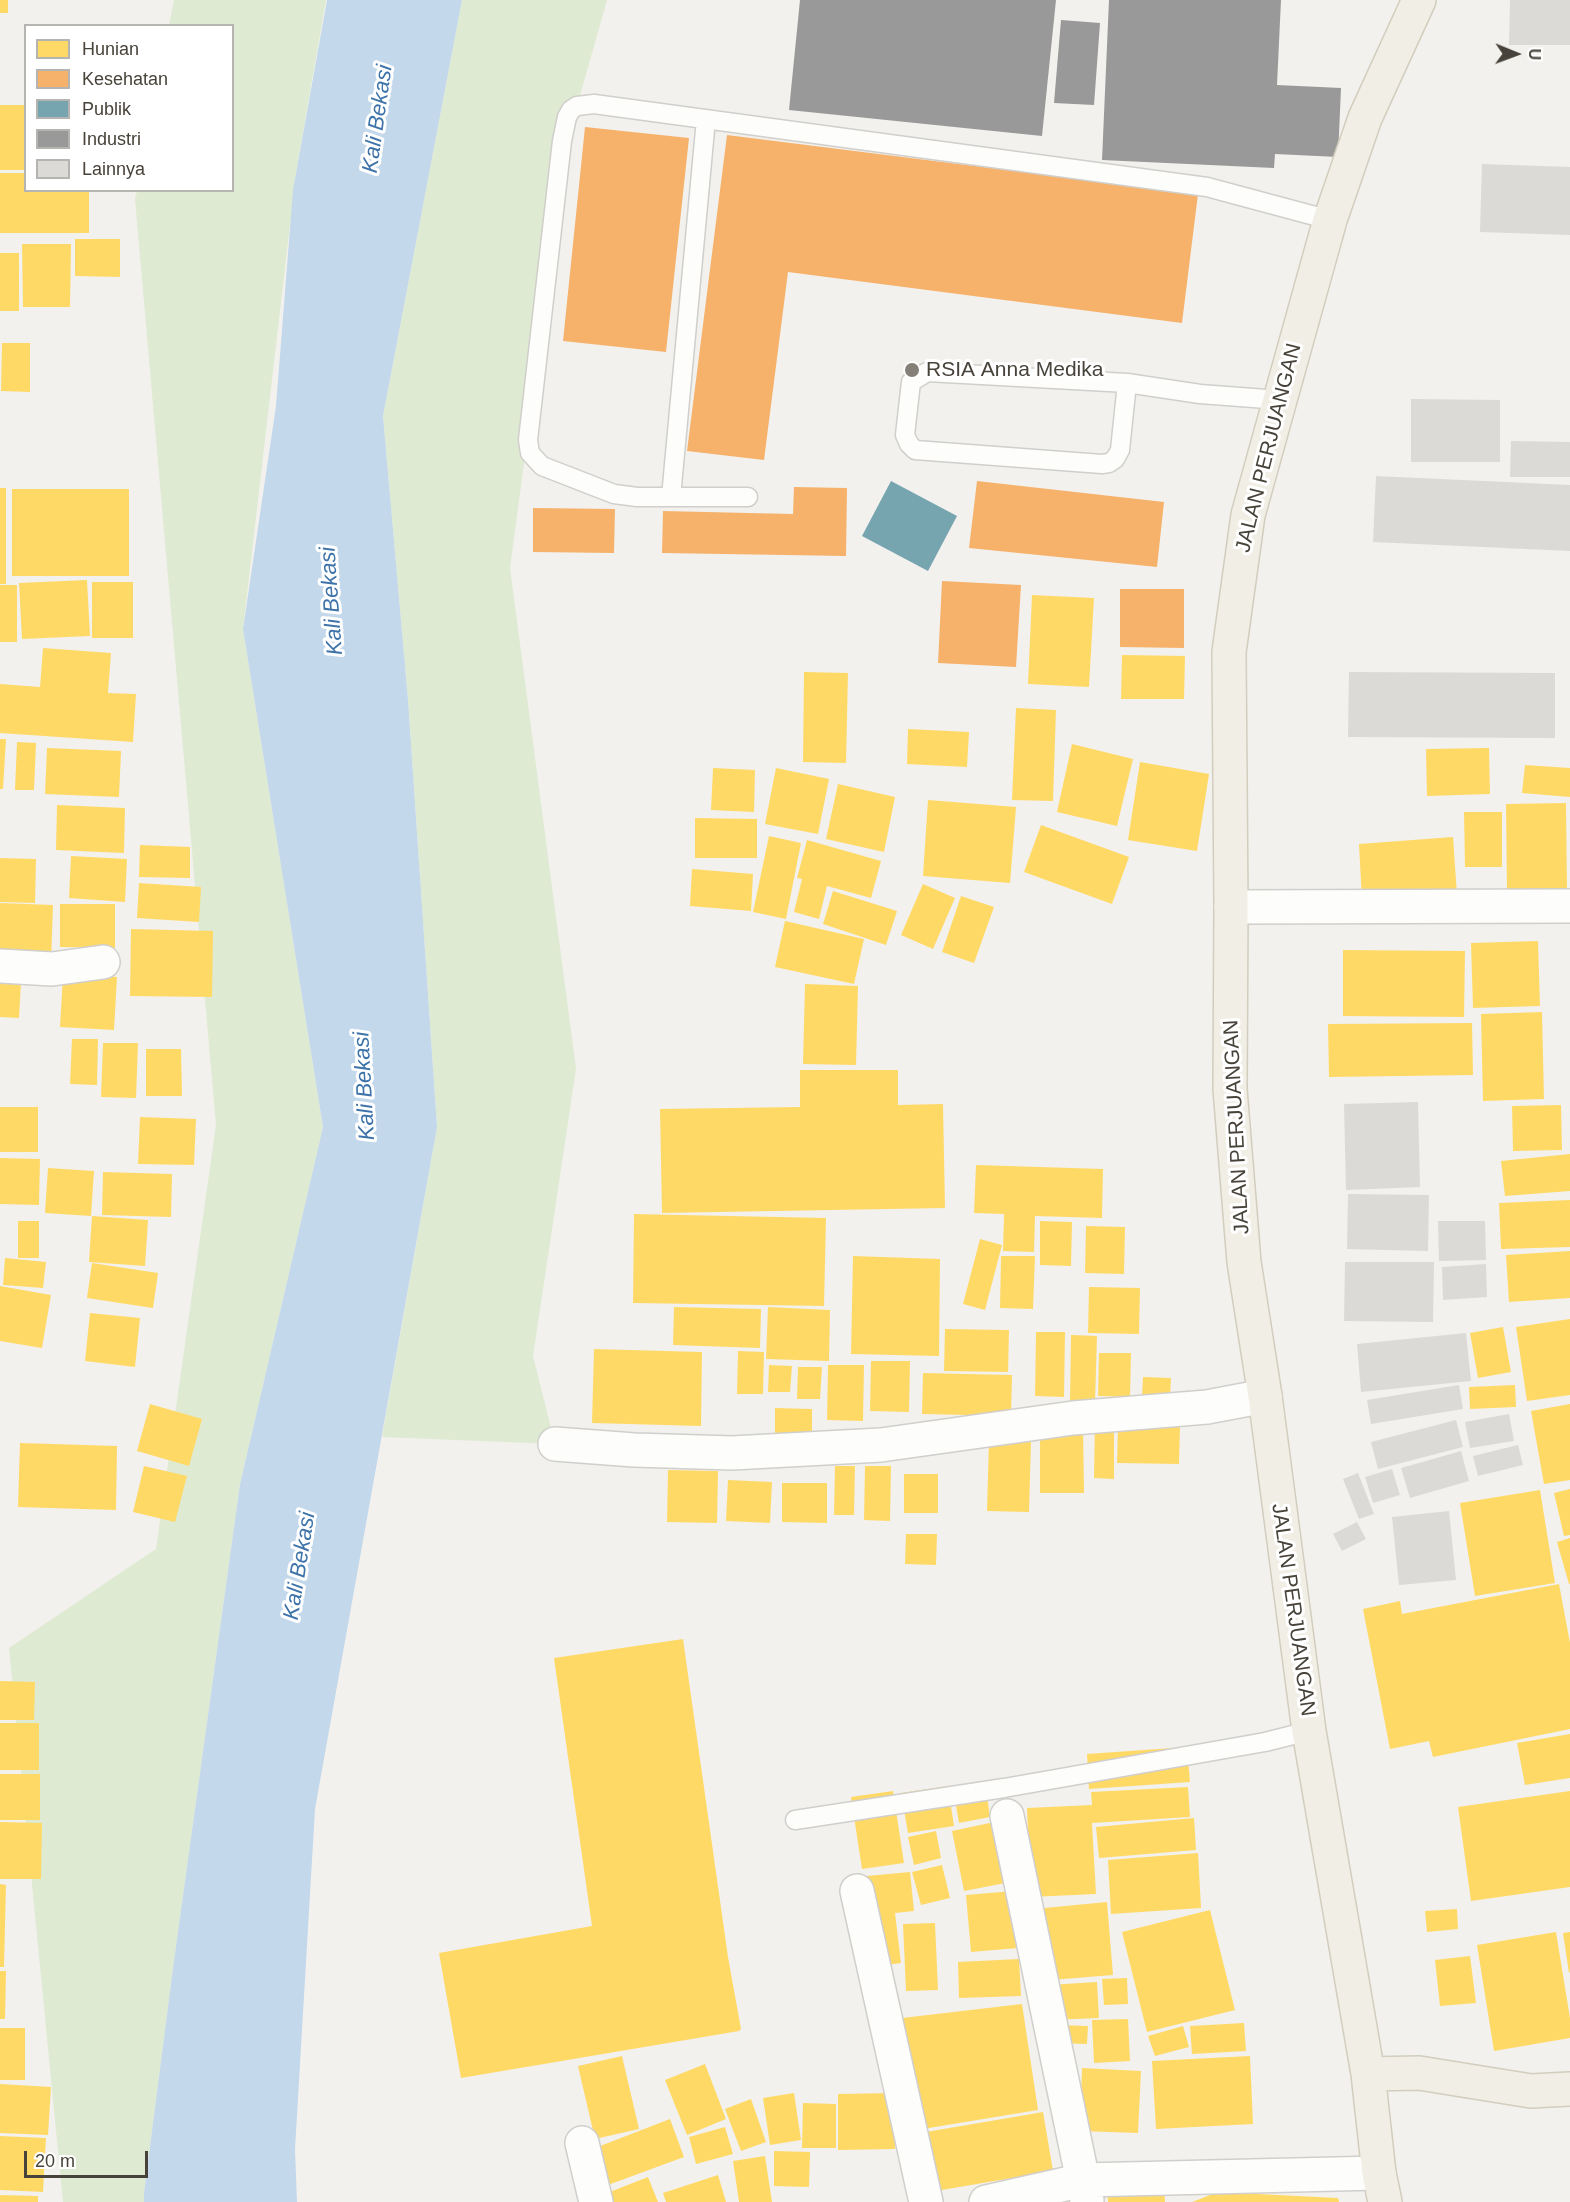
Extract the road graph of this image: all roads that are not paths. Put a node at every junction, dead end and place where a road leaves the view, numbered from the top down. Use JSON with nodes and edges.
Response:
{"nodes":[{"id":1,"x":1419,"y":0,"type":"edge"},
{"id":2,"x":706,"y":119,"type":"junction"},
{"id":3,"x":1330,"y":220,"type":"junction"},
{"id":4,"x":1127,"y":383,"type":"junction"},
{"id":5,"x":1280,"y":400,"type":"junction"},
{"id":6,"x":671,"y":497,"type":"junction"},
{"id":7,"x":748,"y":497,"type":"dead end"},
{"id":8,"x":1570,"y":906,"type":"edge"},
{"id":9,"x":1231,"y":907,"type":"junction"},
{"id":10,"x":103,"y":962,"type":"dead end"},
{"id":11,"x":0,"y":966,"type":"edge"},
{"id":12,"x":1265,"y":1396,"type":"junction"},
{"id":13,"x":555,"y":1444,"type":"dead end"},
{"id":14,"x":1309,"y":1731,"type":"junction"},
{"id":15,"x":1007,"y":1816,"type":"dead end"},
{"id":16,"x":795,"y":1820,"type":"dead end"},
{"id":17,"x":857,"y":1891,"type":"dead end"},
{"id":18,"x":1368,"y":2074,"type":"junction"},
{"id":19,"x":1570,"y":2089,"type":"edge"},
{"id":20,"x":582,"y":2143,"type":"dead end"},
{"id":21,"x":1382,"y":2188,"type":"edge"},
{"id":22,"x":1085,"y":2191,"type":"edge"},
{"id":23,"x":596,"y":2202,"type":"edge"},
{"id":24,"x":926,"y":2202,"type":"edge"},
{"id":25,"x":986,"y":2202,"type":"edge"}],
"edges":[{"from":1,"to":3,"type":"main road","name":"JALAN PERJUANGAN"},
{"from":2,"to":3,"type":"lane"},
{"from":2,"to":6,"type":"lane"},
{"from":2,"to":6,"type":"lane"},
{"from":3,"to":5,"type":"main road","name":"JALAN PERJUANGAN"},
{"from":4,"to":4,"type":"lane"},
{"from":4,"to":5,"type":"lane"},
{"from":5,"to":9,"type":"main road","name":"JALAN PERJUANGAN"},
{"from":6,"to":7,"type":"lane"},
{"from":8,"to":9,"type":"street"},
{"from":9,"to":12,"type":"main road","name":"JALAN PERJUANGAN"},
{"from":10,"to":11,"type":"street"},
{"from":12,"to":13,"type":"street"},
{"from":12,"to":14,"type":"main road","name":"JALAN PERJUANGAN"},
{"from":14,"to":16,"type":"lane"},
{"from":14,"to":18,"type":"main road","name":"JALAN PERJUANGAN"},
{"from":15,"to":22,"type":"street"},
{"from":17,"to":24,"type":"street"},
{"from":18,"to":19,"type":"main road"},
{"from":18,"to":21,"type":"main road","name":"JALAN PERJUANGAN"},
{"from":20,"to":23,"type":"street"},
{"from":21,"to":22,"type":"street"},
{"from":22,"to":25,"type":"street"}]}
